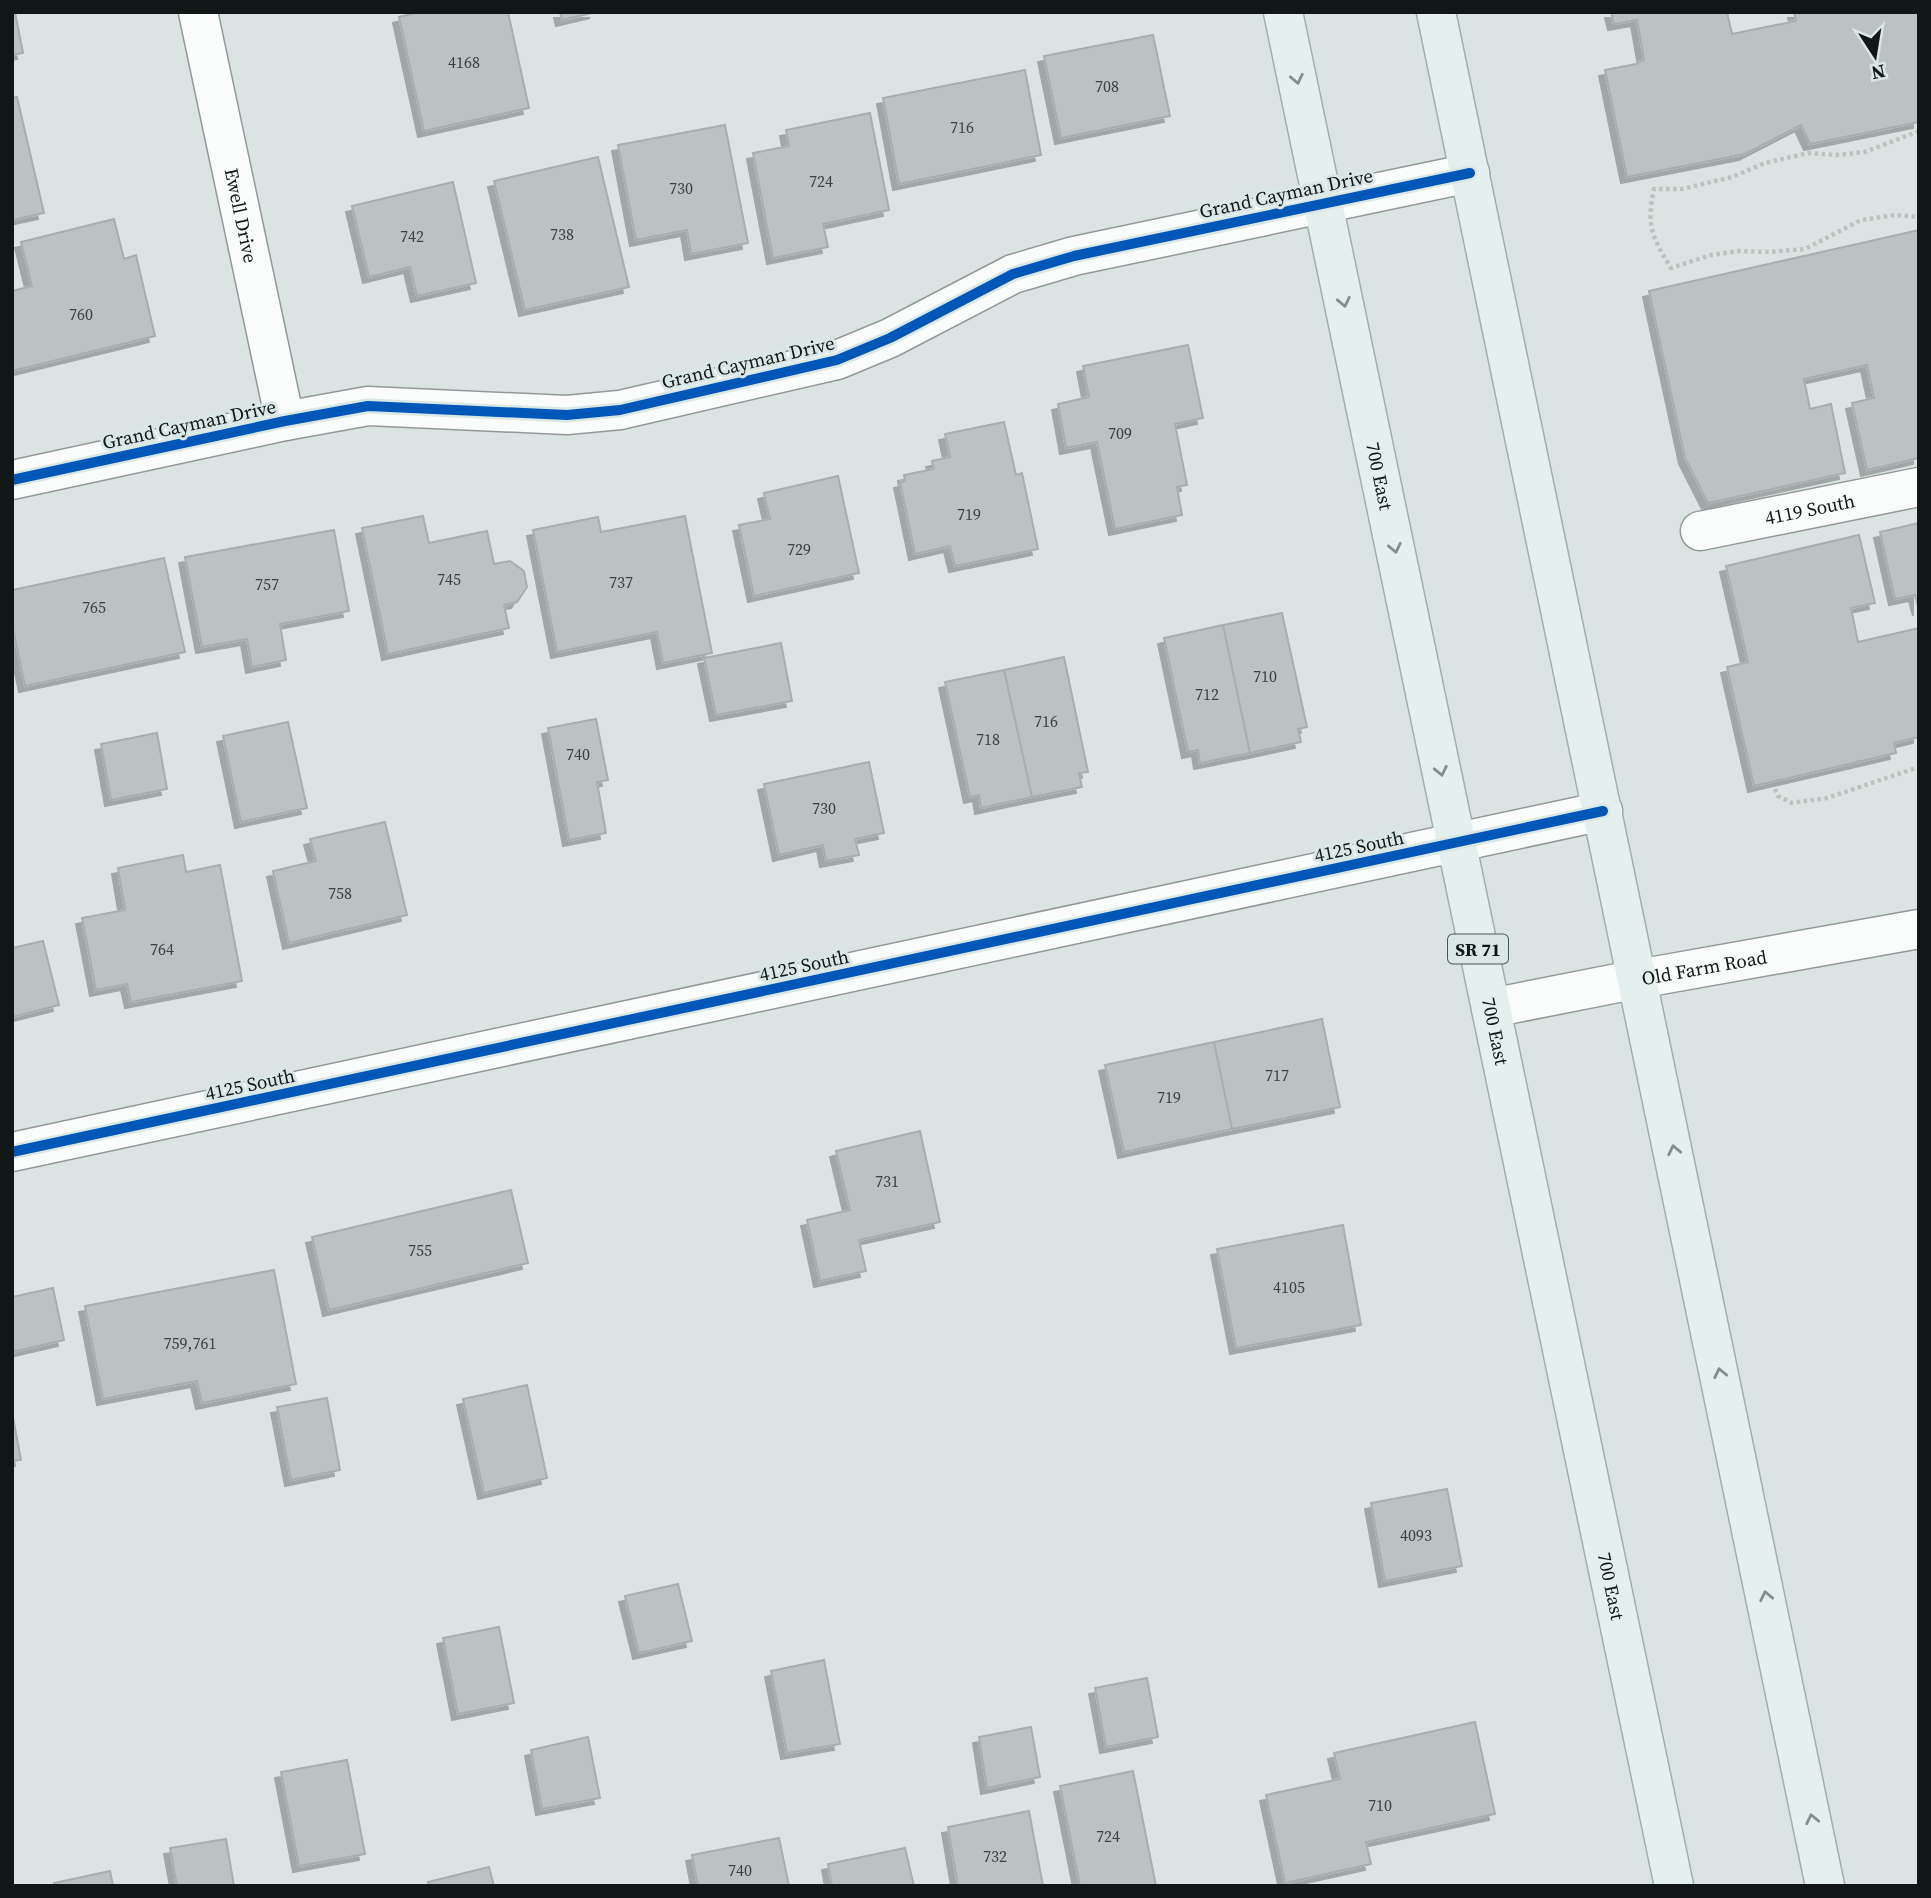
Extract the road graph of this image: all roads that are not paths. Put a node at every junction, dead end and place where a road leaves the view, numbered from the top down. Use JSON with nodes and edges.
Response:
{"nodes":[{"id":1,"x":198,"y":12,"type":"edge"},
{"id":2,"x":1283,"y":12,"type":"edge"},
{"id":3,"x":1436,"y":12,"type":"edge"},
{"id":4,"x":1470,"y":173,"type":"junction"},
{"id":5,"x":1323,"y":203,"type":"junction"},
{"id":6,"x":285,"y":421,"type":"junction"},
{"id":7,"x":12,"y":480,"type":"edge"},
{"id":8,"x":1919,"y":487,"type":"edge"},
{"id":9,"x":1700,"y":531,"type":"dead end"},
{"id":10,"x":1603,"y":811,"type":"junction"},
{"id":11,"x":1456,"y":842,"type":"junction"},
{"id":12,"x":1919,"y":929,"type":"edge"},
{"id":13,"x":1638,"y":979,"type":"junction"},
{"id":14,"x":1491,"y":1008,"type":"junction"},
{"id":15,"x":12,"y":1152,"type":"edge"},
{"id":16,"x":1674,"y":1886,"type":"edge"},
{"id":17,"x":1825,"y":1886,"type":"edge"}],
"edges":[{"from":1,"to":6,"type":"street","name":"Ewell Drive"},
{"from":2,"to":5,"type":"main road","name":"700 East","number":"SR 71","one_way":true},
{"from":3,"to":4,"type":"main road"},
{"from":4,"to":5,"type":"street","name":"Grand Cayman Drive"},
{"from":4,"to":10,"type":"main road"},
{"from":5,"to":6,"type":"street","name":"Grand Cayman Drive"},
{"from":5,"to":11,"type":"main road","name":"700 East","number":"SR 71","one_way":true},
{"from":6,"to":7,"type":"street","name":"Grand Cayman Drive"},
{"from":8,"to":9,"type":"street","name":"4119 South"},
{"from":10,"to":11,"type":"street","name":"4125 South"},
{"from":10,"to":13,"type":"main road"},
{"from":11,"to":14,"type":"main road","name":"700 East","number":"SR 71"},
{"from":11,"to":15,"type":"street","name":"4125 South"},
{"from":12,"to":13,"type":"street","name":"Old Farm Road"},
{"from":13,"to":14,"type":"street","name":"Old Farm Road"},
{"from":17,"to":13,"type":"main road","one_way":true},
{"from":14,"to":16,"type":"main road","name":"700 East","number":"SR 71"}]}
